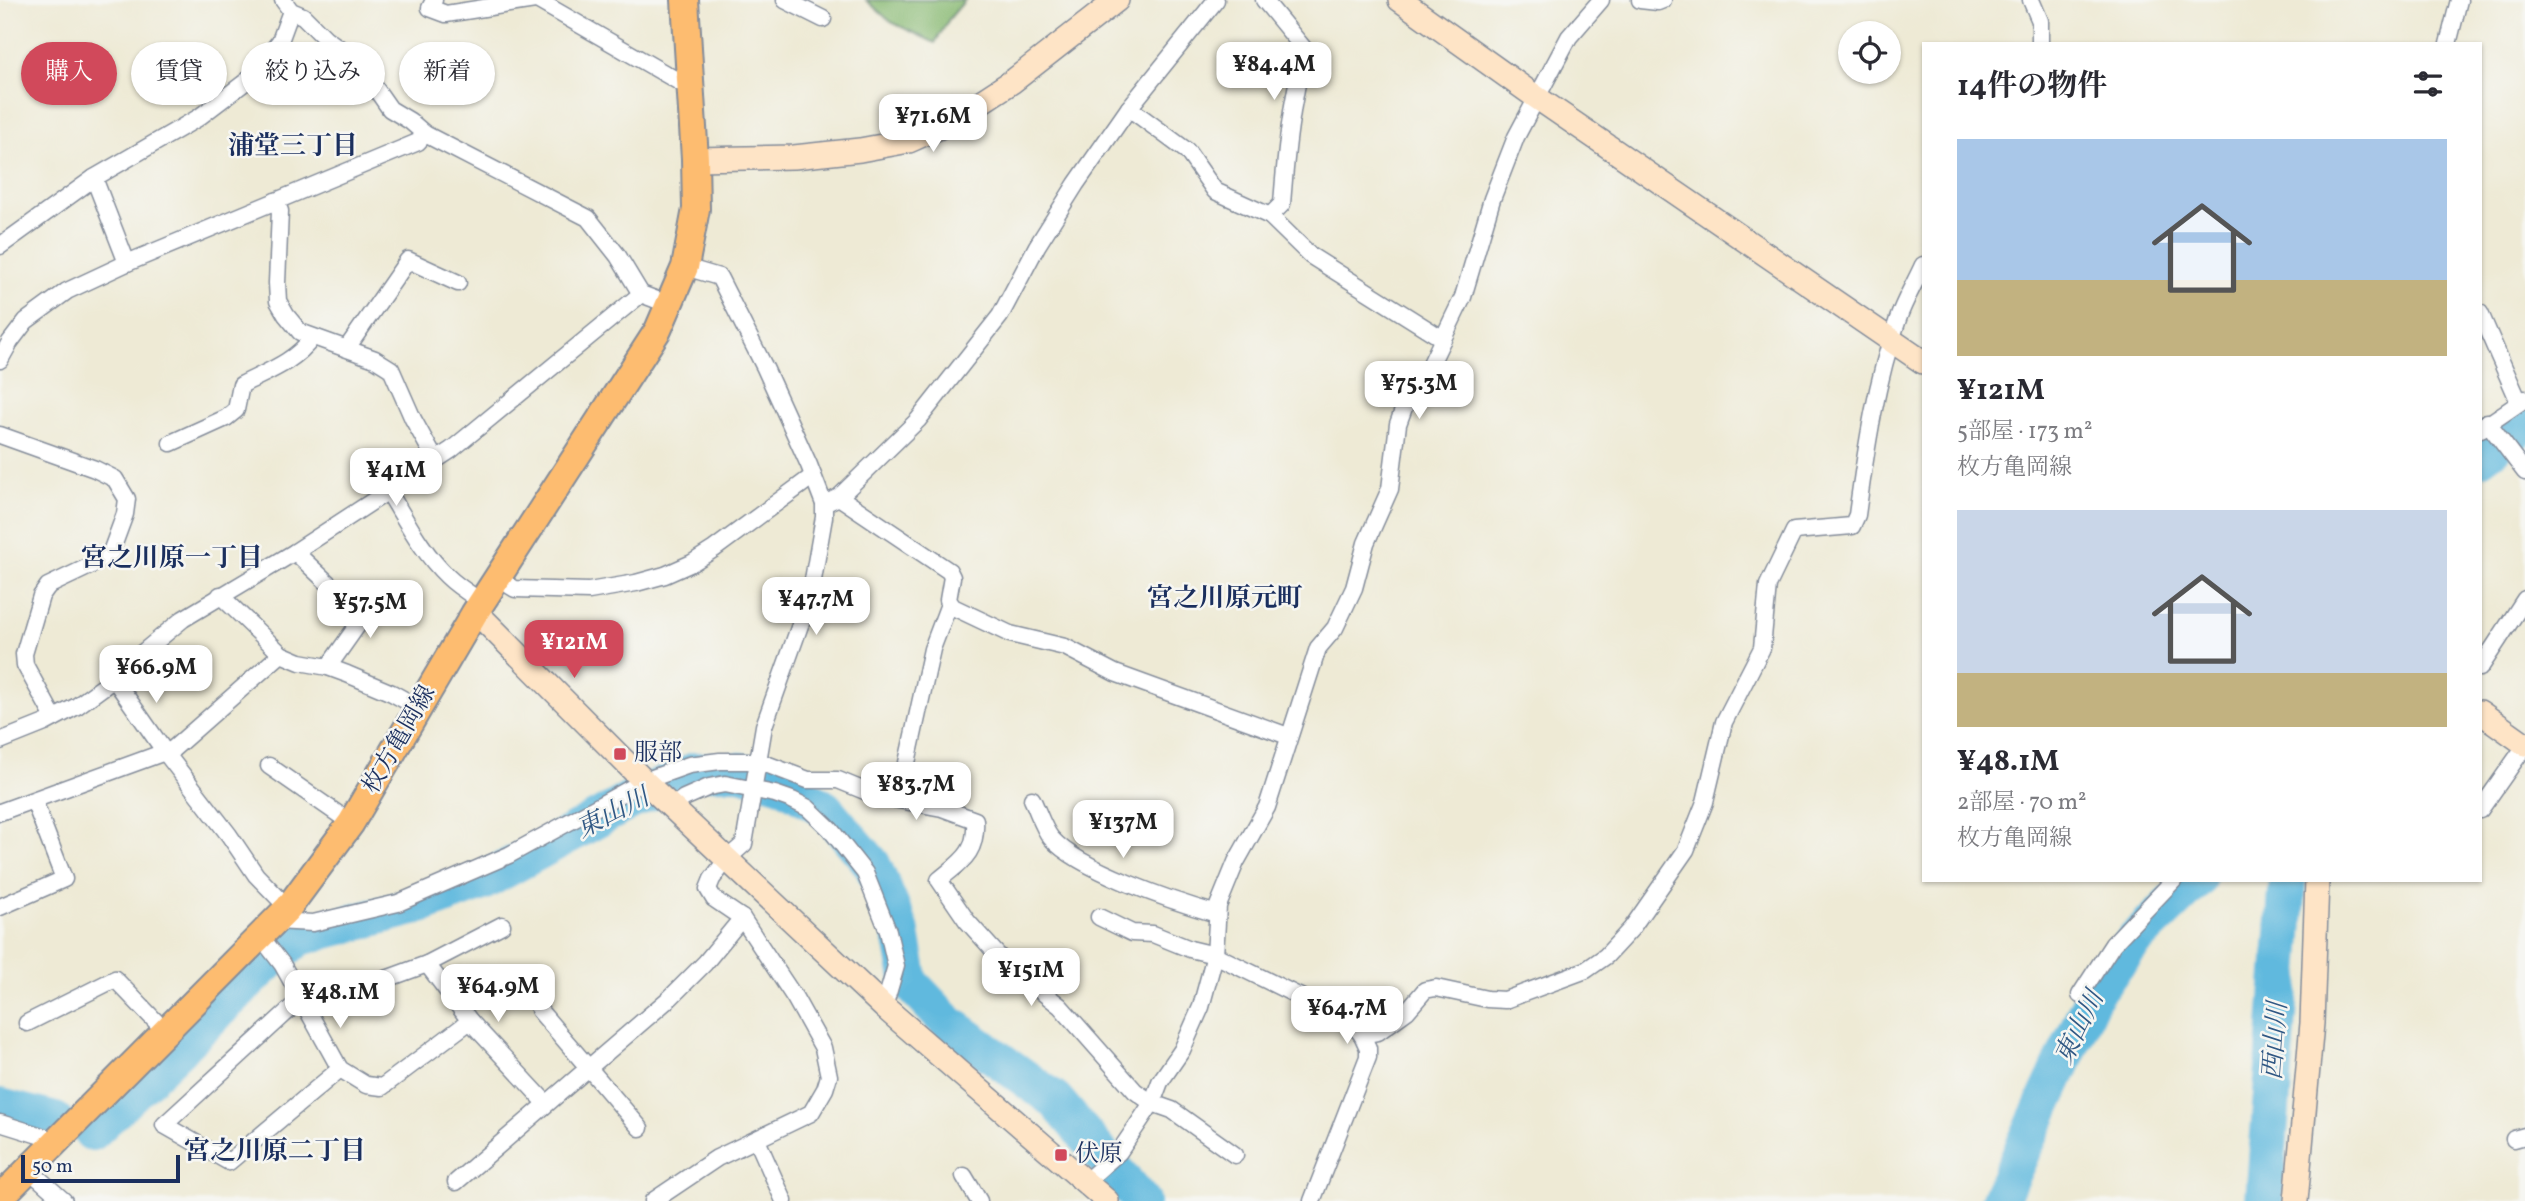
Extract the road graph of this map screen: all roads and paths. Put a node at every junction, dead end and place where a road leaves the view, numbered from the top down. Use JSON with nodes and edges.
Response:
{"nodes":[{"id":1,"x":434,"y":0,"type":"edge"},
{"id":2,"x":536,"y":0,"type":"edge"},
{"id":3,"x":685,"y":0,"type":"edge"},
{"id":4,"x":785,"y":0,"type":"edge"},
{"id":5,"x":1116,"y":0,"type":"edge"},
{"id":6,"x":1216,"y":0,"type":"edge"},
{"id":7,"x":1264,"y":0,"type":"edge"},
{"id":8,"x":1401,"y":0,"type":"edge"},
{"id":9,"x":1601,"y":0,"type":"edge"},
{"id":10,"x":1640,"y":0,"type":"edge"},
{"id":11,"x":1663,"y":0,"type":"edge"},
{"id":12,"x":2032,"y":0,"type":"edge"},
{"id":13,"x":2459,"y":0,"type":"edge"},
{"id":14,"x":287,"y":6,"type":"edge"},
{"id":15,"x":823,"y":19,"type":"dead end"},
{"id":16,"x":2040,"y":42,"type":"edge"},
{"id":17,"x":2448,"y":42,"type":"edge"},
{"id":18,"x":690,"y":88,"type":"junction"},
{"id":19,"x":1536,"y":97,"type":"junction"},
{"id":20,"x":1129,"y":108,"type":"junction"},
{"id":21,"x":425,"y":134,"type":"junction"},
{"id":22,"x":695,"y":159,"type":"junction"},
{"id":23,"x":94,"y":178,"type":"junction"},
{"id":24,"x":275,"y":201,"type":"junction"},
{"id":25,"x":1270,"y":216,"type":"junction"},
{"id":26,"x":3,"y":238,"type":"edge"},
{"id":27,"x":128,"y":263,"type":"junction"},
{"id":28,"x":1922,"y":267,"type":"edge"},
{"id":29,"x":685,"y":268,"type":"junction"},
{"id":30,"x":458,"y":283,"type":"dead end"},
{"id":31,"x":641,"y":294,"type":"junction"},
{"id":32,"x":670,"y":305,"type":"junction"},
{"id":33,"x":2482,"y":317,"type":"edge"},
{"id":34,"x":312,"y":338,"type":"junction"},
{"id":35,"x":1443,"y":339,"type":"junction"},
{"id":36,"x":1891,"y":341,"type":"junction"},
{"id":37,"x":347,"y":348,"type":"junction"},
{"id":38,"x":0,"y":360,"type":"edge"},
{"id":39,"x":1922,"y":361,"type":"edge"},
{"id":40,"x":2522,"y":401,"type":"edge"},
{"id":41,"x":2487,"y":427,"type":"edge"},
{"id":42,"x":1,"y":438,"type":"edge"},
{"id":43,"x":171,"y":443,"type":"dead end"},
{"id":44,"x":435,"y":459,"type":"junction"},
{"id":45,"x":2525,"y":472,"type":"edge"},
{"id":46,"x":813,"y":476,"type":"junction"},
{"id":47,"x":388,"y":491,"type":"junction"},
{"id":48,"x":839,"y":497,"type":"junction"},
{"id":49,"x":824,"y":504,"type":"junction"},
{"id":50,"x":295,"y":552,"type":"junction"},
{"id":51,"x":497,"y":578,"type":"junction"},
{"id":52,"x":381,"y":592,"type":"dead end"},
{"id":53,"x":220,"y":595,"type":"junction"},
{"id":54,"x":2525,"y":599,"type":"edge"},
{"id":55,"x":949,"y":604,"type":"junction"},
{"id":56,"x":478,"y":608,"type":"junction"},
{"id":57,"x":364,"y":617,"type":"junction"},
{"id":58,"x":281,"y":654,"type":"junction"},
{"id":59,"x":2482,"y":665,"type":"edge"},
{"id":60,"x":328,"y":667,"type":"junction"},
{"id":61,"x":114,"y":679,"type":"junction"},
{"id":62,"x":419,"y":708,"type":"junction"},
{"id":63,"x":2482,"y":713,"type":"edge"},
{"id":64,"x":54,"y":718,"type":"junction"},
{"id":65,"x":1288,"y":736,"type":"junction"},
{"id":66,"x":2523,"y":738,"type":"edge"},
{"id":67,"x":0,"y":741,"type":"edge"},
{"id":68,"x":165,"y":752,"type":"junction"},
{"id":69,"x":758,"y":763,"type":"junction"},
{"id":70,"x":269,"y":766,"type":"dead end"},
{"id":71,"x":643,"y":781,"type":"junction"},
{"id":72,"x":753,"y":788,"type":"junction"},
{"id":73,"x":899,"y":799,"type":"junction"},
{"id":74,"x":1032,"y":799,"type":"dead end"},
{"id":75,"x":34,"y":801,"type":"junction"},
{"id":76,"x":668,"y":803,"type":"junction"},
{"id":77,"x":2482,"y":807,"type":"edge"},
{"id":78,"x":0,"y":812,"type":"edge"},
{"id":79,"x":351,"y":823,"type":"junction"},
{"id":80,"x":727,"y":859,"type":"junction"},
{"id":81,"x":2173,"y":882,"type":"edge"},
{"id":82,"x":2317,"y":882,"type":"edge"},
{"id":83,"x":0,"y":907,"type":"edge"},
{"id":84,"x":1217,"y":914,"type":"junction"},
{"id":85,"x":1099,"y":917,"type":"dead end"},
{"id":86,"x":742,"y":918,"type":"junction"},
{"id":87,"x":502,"y":925,"type":"dead end"},
{"id":88,"x":274,"y":929,"type":"junction"},
{"id":89,"x":1215,"y":955,"type":"junction"},
{"id":90,"x":427,"y":964,"type":"junction"},
{"id":91,"x":2080,"y":995,"type":"dead end"},
{"id":92,"x":304,"y":1004,"type":"junction"},
{"id":93,"x":884,"y":1007,"type":"junction"},
{"id":94,"x":539,"y":1010,"type":"dead end"},
{"id":95,"x":470,"y":1021,"type":"junction"},
{"id":96,"x":27,"y":1023,"type":"dead end"},
{"id":97,"x":165,"y":1031,"type":"junction"},
{"id":98,"x":1362,"y":1035,"type":"junction"},
{"id":99,"x":340,"y":1069,"type":"junction"},
{"id":100,"x":589,"y":1070,"type":"junction"},
{"id":101,"x":1152,"y":1102,"type":"junction"},
{"id":102,"x":546,"y":1103,"type":"junction"},
{"id":103,"x":0,"y":1123,"type":"edge"},
{"id":104,"x":640,"y":1128,"type":"dead end"},
{"id":105,"x":757,"y":1140,"type":"junction"},
{"id":106,"x":54,"y":1143,"type":"junction"},
{"id":107,"x":1235,"y":1155,"type":"dead end"},
{"id":108,"x":28,"y":1169,"type":"junction"},
{"id":109,"x":964,"y":1176,"type":"dead end"},
{"id":110,"x":1092,"y":1176,"type":"junction"},
{"id":111,"x":456,"y":1182,"type":"dead end"},
{"id":112,"x":0,"y":1198,"type":"edge"},
{"id":113,"x":64,"y":1201,"type":"edge"},
{"id":114,"x":653,"y":1201,"type":"edge"},
{"id":115,"x":784,"y":1201,"type":"edge"},
{"id":116,"x":979,"y":1201,"type":"edge"},
{"id":117,"x":1107,"y":1201,"type":"edge"},
{"id":118,"x":1312,"y":1201,"type":"edge"},
{"id":119,"x":2296,"y":1201,"type":"edge"}],
"edges":[{"from":1,"to":2,"type":"street"},
{"from":2,"to":18,"type":"street"},
{"from":3,"to":18,"type":"main road","name":"枚方亀岡線"},
{"from":4,"to":15,"type":"street"},
{"from":5,"to":22,"type":"street"},
{"from":6,"to":20,"type":"street"},
{"from":7,"to":25,"type":"street"},
{"from":8,"to":19,"type":"street"},
{"from":9,"to":19,"type":"street"},
{"from":10,"to":11,"type":"street"},
{"from":12,"to":16,"type":"street"},
{"from":13,"to":17,"type":"street"},
{"from":14,"to":21,"type":"street"},
{"from":14,"to":23,"type":"street"},
{"from":18,"to":22,"type":"main road","name":"枚方亀岡線"},
{"from":19,"to":35,"type":"street"},
{"from":19,"to":36,"type":"street"},
{"from":20,"to":25,"type":"street"},
{"from":20,"to":48,"type":"street"},
{"from":21,"to":24,"type":"street"},
{"from":21,"to":31,"type":"street"},
{"from":22,"to":29,"type":"main road","name":"枚方亀岡線"},
{"from":23,"to":26,"type":"street"},
{"from":23,"to":27,"type":"street"},
{"from":24,"to":27,"type":"street"},
{"from":24,"to":34,"type":"street"},
{"from":25,"to":35,"type":"street"},
{"from":27,"to":38,"type":"street"},
{"from":28,"to":36,"type":"street"},
{"from":29,"to":32,"type":"main road","name":"枚方亀岡線"},
{"from":29,"to":46,"type":"street"},
{"from":30,"to":37,"type":"street"},
{"from":31,"to":32,"type":"street"},
{"from":31,"to":44,"type":"street"},
{"from":32,"to":51,"type":"main road","name":"枚方亀岡線"},
{"from":33,"to":40,"type":"street"},
{"from":34,"to":37,"type":"street"},
{"from":34,"to":43,"type":"street"},
{"from":35,"to":65,"type":"street"},
{"from":36,"to":39,"type":"street"},
{"from":36,"to":98,"type":"street"},
{"from":37,"to":44,"type":"street"},
{"from":40,"to":41,"type":"street"},
{"from":41,"to":45,"type":"street"},
{"from":42,"to":64,"type":"street"},
{"from":44,"to":47,"type":"street"},
{"from":46,"to":49,"type":"street"},
{"from":46,"to":51,"type":"street"},
{"from":47,"to":50,"type":"street"},
{"from":47,"to":56,"type":"street"},
{"from":48,"to":49,"type":"street"},
{"from":48,"to":55,"type":"street"},
{"from":49,"to":69,"type":"street"},
{"from":50,"to":53,"type":"street"},
{"from":50,"to":57,"type":"street"},
{"from":51,"to":56,"type":"main road","name":"枚方亀岡線"},
{"from":52,"to":57,"type":"street"},
{"from":53,"to":58,"type":"street"},
{"from":53,"to":61,"type":"street"},
{"from":54,"to":59,"type":"street"},
{"from":55,"to":65,"type":"street"},
{"from":55,"to":73,"type":"street"},
{"from":56,"to":62,"type":"main road","name":"枚方亀岡線"},
{"from":56,"to":71,"type":"street"},
{"from":57,"to":60,"type":"street"},
{"from":58,"to":60,"type":"street"},
{"from":58,"to":68,"type":"street"},
{"from":60,"to":62,"type":"street"},
{"from":61,"to":64,"type":"street"},
{"from":61,"to":68,"type":"street"},
{"from":62,"to":79,"type":"main road","name":"枚方亀岡線"},
{"from":63,"to":66,"type":"street"},
{"from":64,"to":67,"type":"street"},
{"from":65,"to":84,"type":"street"},
{"from":66,"to":77,"type":"street"},
{"from":68,"to":75,"type":"street"},
{"from":68,"to":88,"type":"street"},
{"from":69,"to":71,"type":"street"},
{"from":69,"to":72,"type":"street"},
{"from":69,"to":73,"type":"street"},
{"from":70,"to":79,"type":"street"},
{"from":71,"to":76,"type":"street"},
{"from":71,"to":88,"type":"street"},
{"from":72,"to":76,"type":"street"},
{"from":72,"to":80,"type":"street"},
{"from":72,"to":93,"type":"street"},
{"from":73,"to":101,"type":"street"},
{"from":74,"to":84,"type":"street"},
{"from":75,"to":78,"type":"street"},
{"from":75,"to":83,"type":"street"},
{"from":76,"to":80,"type":"street"},
{"from":79,"to":88,"type":"main road","name":"枚方亀岡線"},
{"from":80,"to":86,"type":"street"},
{"from":80,"to":93,"type":"street"},
{"from":81,"to":91,"type":"street"},
{"from":82,"to":119,"type":"street"},
{"from":84,"to":89,"type":"street"},
{"from":85,"to":89,"type":"street"},
{"from":86,"to":100,"type":"street"},
{"from":86,"to":105,"type":"street"},
{"from":87,"to":90,"type":"street"},
{"from":88,"to":92,"type":"street"},
{"from":88,"to":97,"type":"main road","name":"枚方亀岡線"},
{"from":89,"to":98,"type":"street"},
{"from":89,"to":101,"type":"street"},
{"from":90,"to":92,"type":"street"},
{"from":90,"to":95,"type":"street"},
{"from":92,"to":99,"type":"street"},
{"from":92,"to":99,"type":"street"},
{"from":93,"to":110,"type":"street"},
{"from":94,"to":100,"type":"street"},
{"from":95,"to":99,"type":"street"},
{"from":95,"to":102,"type":"street"},
{"from":96,"to":97,"type":"street"},
{"from":97,"to":106,"type":"main road","name":"枚方亀岡線"},
{"from":98,"to":118,"type":"street"},
{"from":100,"to":102,"type":"street"},
{"from":100,"to":104,"type":"street"},
{"from":101,"to":107,"type":"street"},
{"from":101,"to":110,"type":"street"},
{"from":102,"to":111,"type":"street"},
{"from":103,"to":106,"type":"street"},
{"from":105,"to":114,"type":"street"},
{"from":105,"to":115,"type":"street"},
{"from":106,"to":108,"type":"main road","name":"枚方亀岡線"},
{"from":108,"to":112,"type":"main road","name":"枚方亀岡線"},
{"from":108,"to":113,"type":"street"},
{"from":109,"to":116,"type":"street"},
{"from":110,"to":117,"type":"street"}]}
